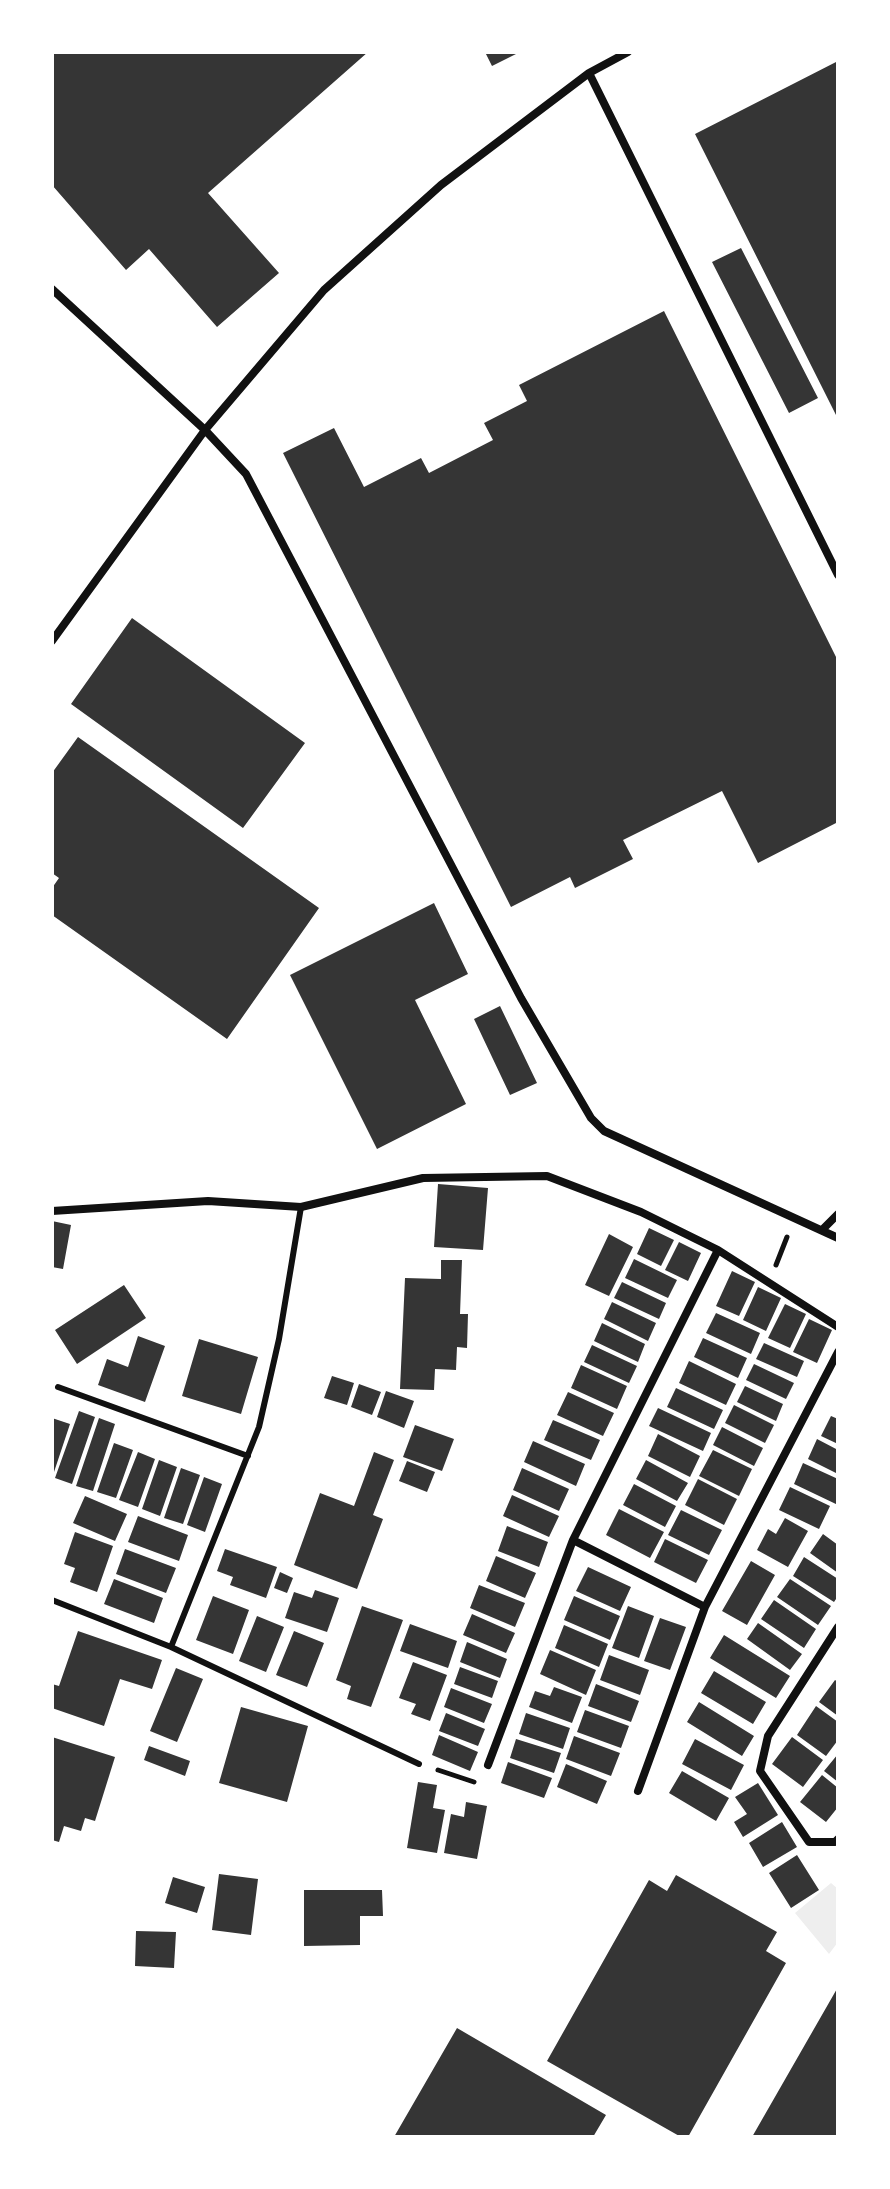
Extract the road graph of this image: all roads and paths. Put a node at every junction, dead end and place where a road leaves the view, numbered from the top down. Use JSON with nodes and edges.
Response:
{"nodes":[{"id":1,"x":628,"y":52,"type":"edge"},
{"id":2,"x":589,"y":73,"type":"junction"},
{"id":3,"x":52,"y":289,"type":"edge"},
{"id":4,"x":205,"y":430,"type":"junction"},
{"id":5,"x":838,"y":575,"type":"edge"},
{"id":6,"x":52,"y":641,"type":"edge"},
{"id":7,"x":301,"y":1207,"type":"junction"},
{"id":8,"x":52,"y":1211,"type":"edge"},
{"id":9,"x":838,"y":1214,"type":"edge"},
{"id":10,"x":824,"y":1228,"type":"junction"},
{"id":11,"x":776,"y":1231,"type":"dead end"},
{"id":12,"x":838,"y":1238,"type":"edge"},
{"id":13,"x":718,"y":1250,"type":"junction"},
{"id":14,"x":775,"y":1266,"type":"dead end"},
{"id":15,"x":838,"y":1327,"type":"edge"},
{"id":16,"x":838,"y":1352,"type":"edge"},
{"id":17,"x":58,"y":1387,"type":"dead end"},
{"id":18,"x":248,"y":1456,"type":"junction"},
{"id":19,"x":573,"y":1540,"type":"junction"},
{"id":20,"x":52,"y":1600,"type":"edge"},
{"id":21,"x":705,"y":1607,"type":"junction"},
{"id":22,"x":838,"y":1627,"type":"edge"},
{"id":23,"x":171,"y":1647,"type":"junction"},
{"id":24,"x":419,"y":1764,"type":"joint"},
{"id":25,"x":488,"y":1765,"type":"joint"},
{"id":26,"x":638,"y":1791,"type":"dead end"},
{"id":27,"x":838,"y":1839,"type":"edge"}],
"edges":[{"from":1,"to":2,"type":"street"},
{"from":2,"to":4,"type":"street"},
{"from":2,"to":5,"type":"street"},
{"from":3,"to":4,"type":"street"},
{"from":4,"to":6,"type":"street"},
{"from":4,"to":10,"type":"street"},
{"from":7,"to":8,"type":"street"},
{"from":7,"to":13,"type":"street"},
{"from":7,"to":18,"type":"lane"},
{"from":9,"to":10,"type":"street"},
{"from":10,"to":12,"type":"street"},
{"from":11,"to":14,"type":"path"},
{"from":13,"to":15,"type":"street"},
{"from":13,"to":19,"type":"street"},
{"from":16,"to":21,"type":"street"},
{"from":17,"to":18,"type":"lane"},
{"from":18,"to":23,"type":"lane"},
{"from":19,"to":21,"type":"street"},
{"from":19,"to":25,"type":"street"},
{"from":20,"to":23,"type":"lane"},
{"from":21,"to":26,"type":"street"},
{"from":22,"to":27,"type":"street"},
{"from":23,"to":24,"type":"lane"},
{"from":24,"to":25,"type":"path"}]}
